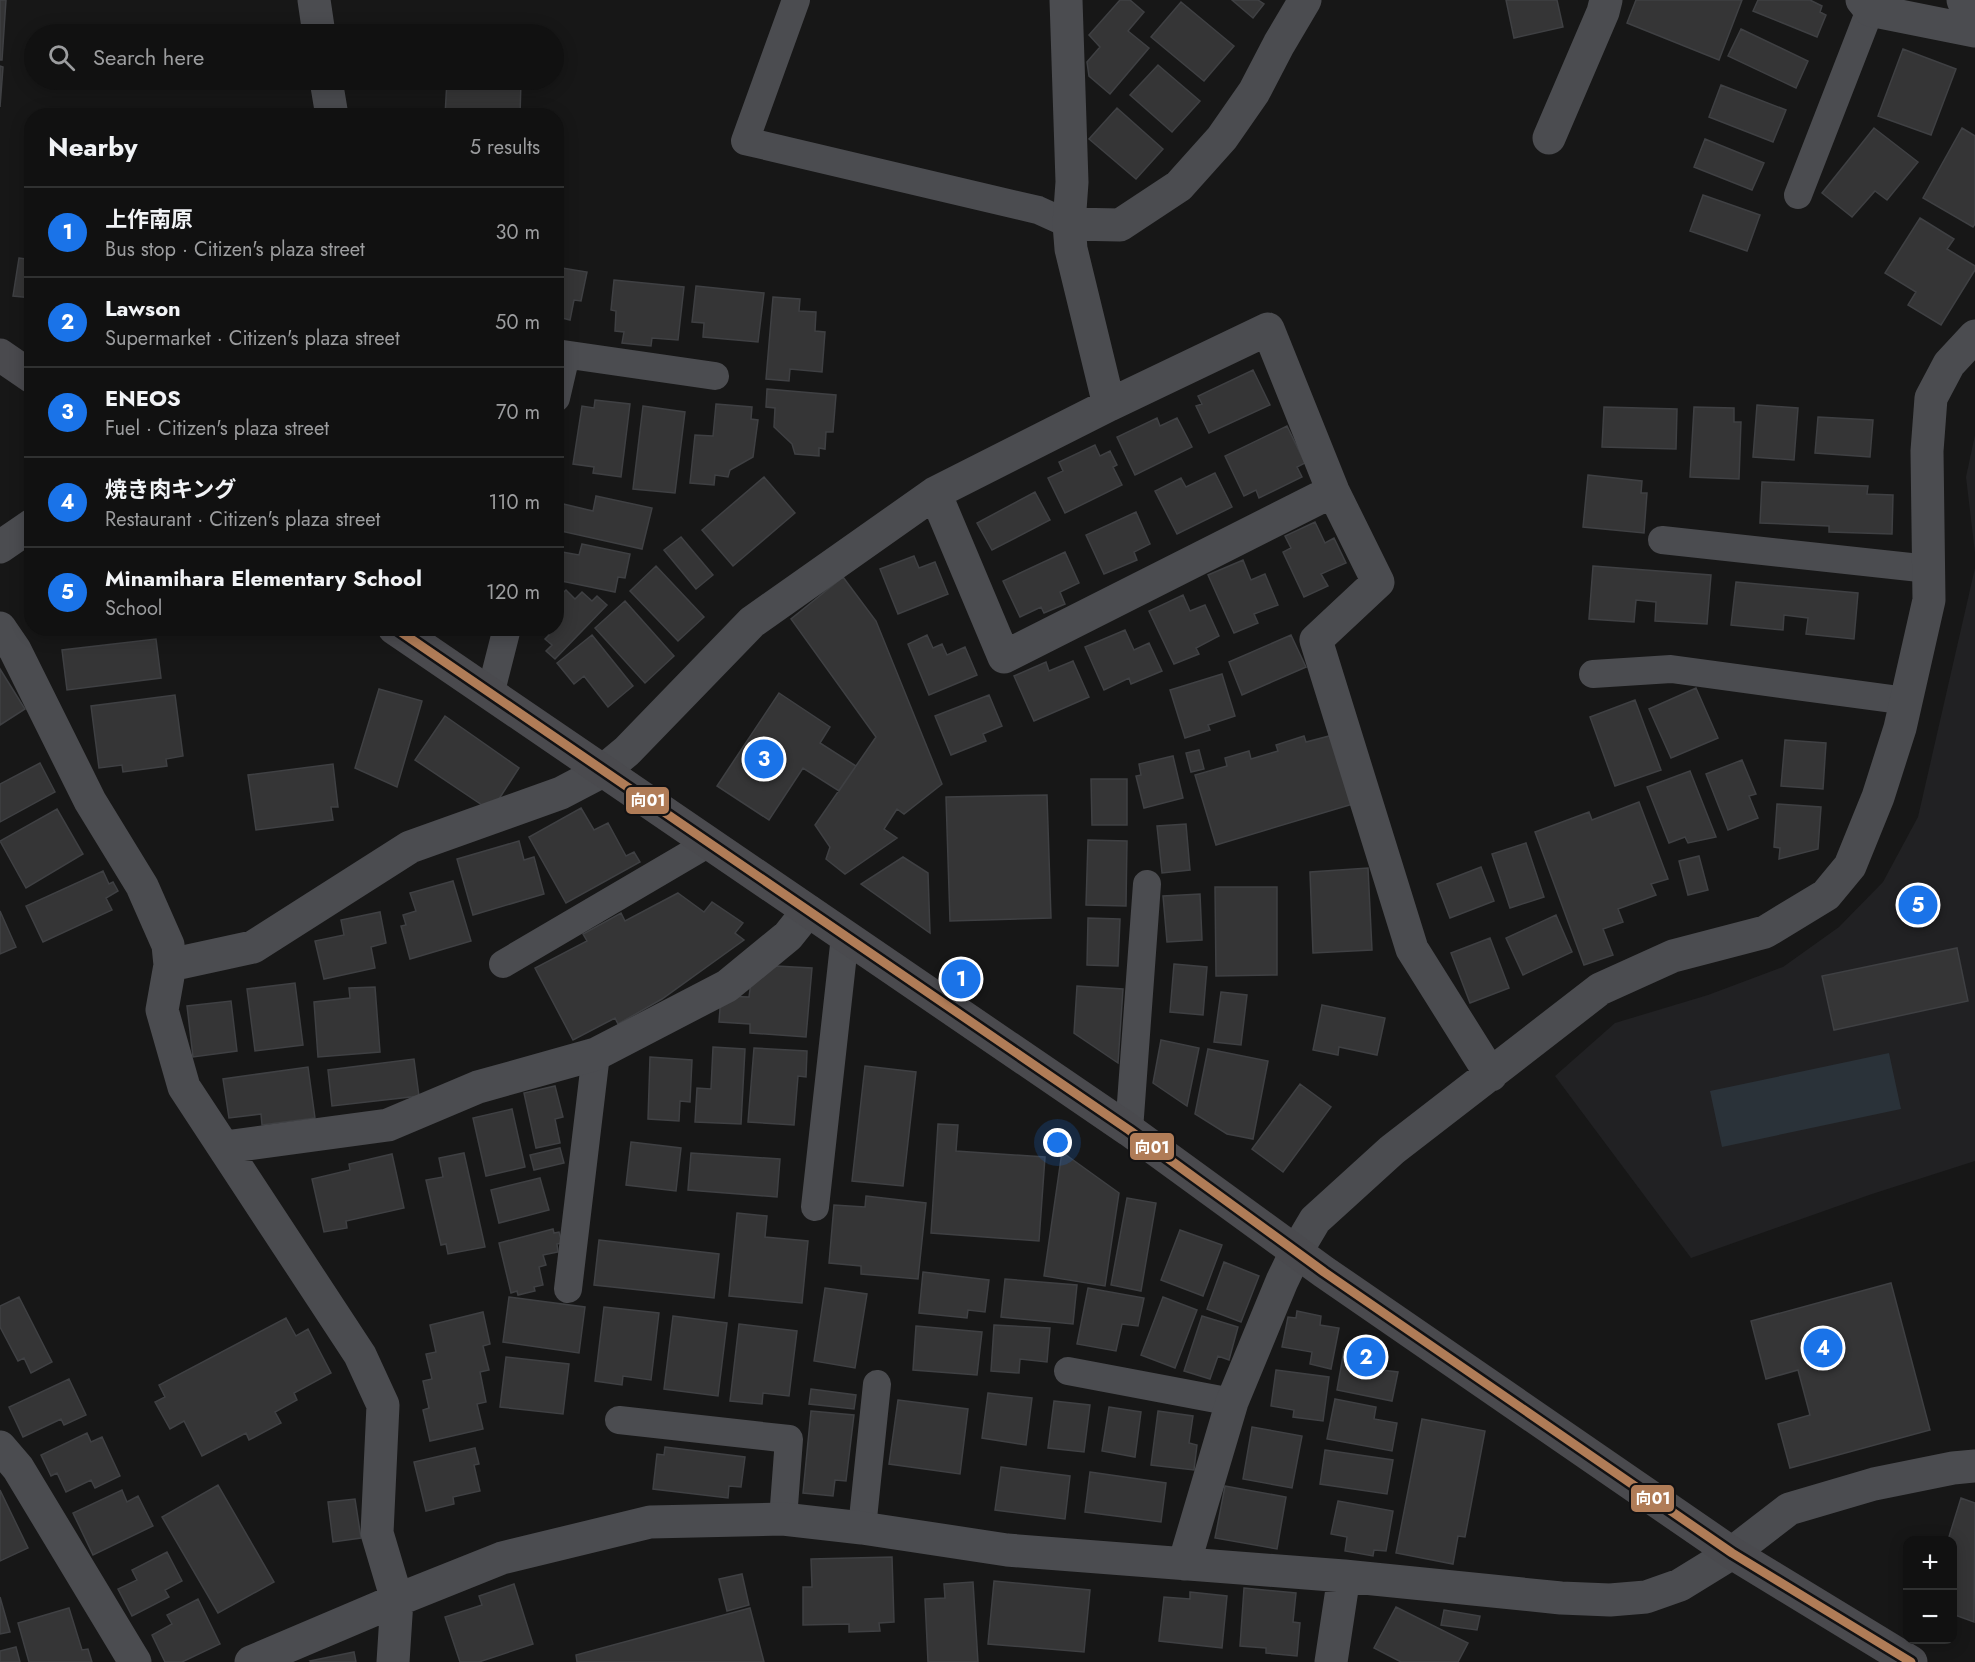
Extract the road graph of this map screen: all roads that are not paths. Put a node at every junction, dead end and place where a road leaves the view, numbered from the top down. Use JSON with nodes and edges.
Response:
{"nodes":[{"id":1,"x":314,"y":0,"type":"edge"},
{"id":2,"x":796,"y":0,"type":"edge"},
{"id":3,"x":1066,"y":0,"type":"edge"},
{"id":4,"x":1305,"y":0,"type":"edge"},
{"id":5,"x":1606,"y":0,"type":"edge"},
{"id":6,"x":1964,"y":0,"type":"edge"},
{"id":7,"x":1866,"y":5,"type":"edge"},
{"id":8,"x":318,"y":24,"type":"edge"},
{"id":9,"x":1975,"y":31,"type":"edge"},
{"id":10,"x":328,"y":90,"type":"edge"},
{"id":11,"x":331,"y":108,"type":"edge"},
{"id":12,"x":1549,"y":138,"type":"dead end"},
{"id":13,"x":1798,"y":195,"type":"dead end"},
{"id":14,"x":1070,"y":224,"type":"junction"},
{"id":15,"x":1975,"y":336,"type":"edge"},
{"id":16,"x":564,"y":354,"type":"edge"},
{"id":17,"x":0,"y":355,"type":"edge"},
{"id":18,"x":24,"y":372,"type":"edge"},
{"id":19,"x":715,"y":376,"type":"dead end"},
{"id":20,"x":1109,"y":405,"type":"junction"},
{"id":21,"x":1333,"y":491,"type":"junction"},
{"id":22,"x":935,"y":493,"type":"junction"},
{"id":23,"x":24,"y":530,"type":"edge"},
{"id":24,"x":1662,"y":540,"type":"dead end"},
{"id":25,"x":0,"y":547,"type":"edge"},
{"id":26,"x":1929,"y":569,"type":"junction"},
{"id":27,"x":0,"y":628,"type":"edge"},
{"id":28,"x":405,"y":636,"type":"edge"},
{"id":29,"x":505,"y":636,"type":"edge"},
{"id":30,"x":1593,"y":674,"type":"dead end"},
{"id":31,"x":490,"y":695,"type":"junction"},
{"id":32,"x":1907,"y":701,"type":"junction"},
{"id":33,"x":603,"y":771,"type":"junction"},
{"id":34,"x":709,"y":843,"type":"junction"},
{"id":35,"x":1147,"y":884,"type":"dead end"},
{"id":36,"x":808,"y":911,"type":"junction"},
{"id":37,"x":845,"y":936,"type":"junction"},
{"id":38,"x":503,"y":964,"type":"dead end"},
{"id":39,"x":170,"y":965,"type":"junction"},
{"id":40,"x":596,"y":1054,"type":"junction"},
{"id":41,"x":1491,"y":1075,"type":"junction"},
{"id":42,"x":1129,"y":1130,"type":"junction"},
{"id":43,"x":225,"y":1147,"type":"junction"},
{"id":44,"x":815,"y":1207,"type":"dead end"},
{"id":45,"x":1296,"y":1252,"type":"junction"},
{"id":46,"x":568,"y":1289,"type":"dead end"},
{"id":47,"x":1068,"y":1371,"type":"dead end"},
{"id":48,"x":877,"y":1384,"type":"dead end"},
{"id":49,"x":1232,"y":1402,"type":"junction"},
{"id":50,"x":619,"y":1420,"type":"dead end"},
{"id":51,"x":0,"y":1447,"type":"edge"},
{"id":52,"x":1975,"y":1466,"type":"edge"},
{"id":53,"x":783,"y":1519,"type":"junction"},
{"id":54,"x":862,"y":1528,"type":"junction"},
{"id":55,"x":1732,"y":1553,"type":"junction"},
{"id":56,"x":1184,"y":1564,"type":"junction"},
{"id":57,"x":1344,"y":1576,"type":"junction"},
{"id":58,"x":397,"y":1600,"type":"junction"},
{"id":59,"x":135,"y":1662,"type":"edge"},
{"id":60,"x":251,"y":1662,"type":"edge"},
{"id":61,"x":393,"y":1662,"type":"edge"},
{"id":62,"x":1330,"y":1662,"type":"edge"},
{"id":63,"x":1911,"y":1662,"type":"edge"}],
"edges":[{"from":1,"to":8,"type":"street"},
{"from":2,"to":14,"type":"lane"},
{"from":3,"to":14,"type":"street"},
{"from":4,"to":14,"type":"street"},
{"from":5,"to":12,"type":"street"},
{"from":6,"to":9,"type":"street"},
{"from":7,"to":9,"type":"street"},
{"from":7,"to":13,"type":"lane"},
{"from":10,"to":11,"type":"street"},
{"from":14,"to":20,"type":"street"},
{"from":15,"to":26,"type":"street"},
{"from":16,"to":19,"type":"lane"},
{"from":17,"to":18,"type":"street"},
{"from":20,"to":21,"type":"street"},
{"from":20,"to":22,"type":"street"},
{"from":21,"to":22,"type":"street"},
{"from":21,"to":41,"type":"street"},
{"from":22,"to":33,"type":"street"},
{"from":23,"to":25,"type":"street"},
{"from":24,"to":26,"type":"lane"},
{"from":26,"to":32,"type":"street"},
{"from":27,"to":39,"type":"street"},
{"from":28,"to":31,"type":"street"},
{"from":29,"to":31,"type":"lane"},
{"from":30,"to":32,"type":"lane"},
{"from":31,"to":33,"type":"street"},
{"from":32,"to":41,"type":"street"},
{"from":33,"to":34,"type":"street"},
{"from":33,"to":39,"type":"street"},
{"from":34,"to":36,"type":"street"},
{"from":34,"to":38,"type":"lane"},
{"from":35,"to":42,"type":"lane"},
{"from":36,"to":37,"type":"street"},
{"from":36,"to":40,"type":"street"},
{"from":37,"to":42,"type":"street"},
{"from":37,"to":44,"type":"lane"},
{"from":39,"to":43,"type":"street"},
{"from":40,"to":43,"type":"street"},
{"from":40,"to":46,"type":"lane"},
{"from":41,"to":45,"type":"street"},
{"from":42,"to":45,"type":"street"},
{"from":43,"to":58,"type":"street"},
{"from":45,"to":49,"type":"street"},
{"from":45,"to":55,"type":"street"},
{"from":47,"to":49,"type":"lane"},
{"from":48,"to":54,"type":"lane"},
{"from":49,"to":56,"type":"street"},
{"from":50,"to":53,"type":"lane"},
{"from":51,"to":59,"type":"street"},
{"from":52,"to":55,"type":"street"},
{"from":53,"to":54,"type":"street"},
{"from":53,"to":58,"type":"street"},
{"from":54,"to":56,"type":"street"},
{"from":55,"to":57,"type":"street"},
{"from":55,"to":63,"type":"street"},
{"from":56,"to":57,"type":"street"},
{"from":57,"to":62,"type":"street"},
{"from":58,"to":60,"type":"street"},
{"from":58,"to":61,"type":"street"}]}
